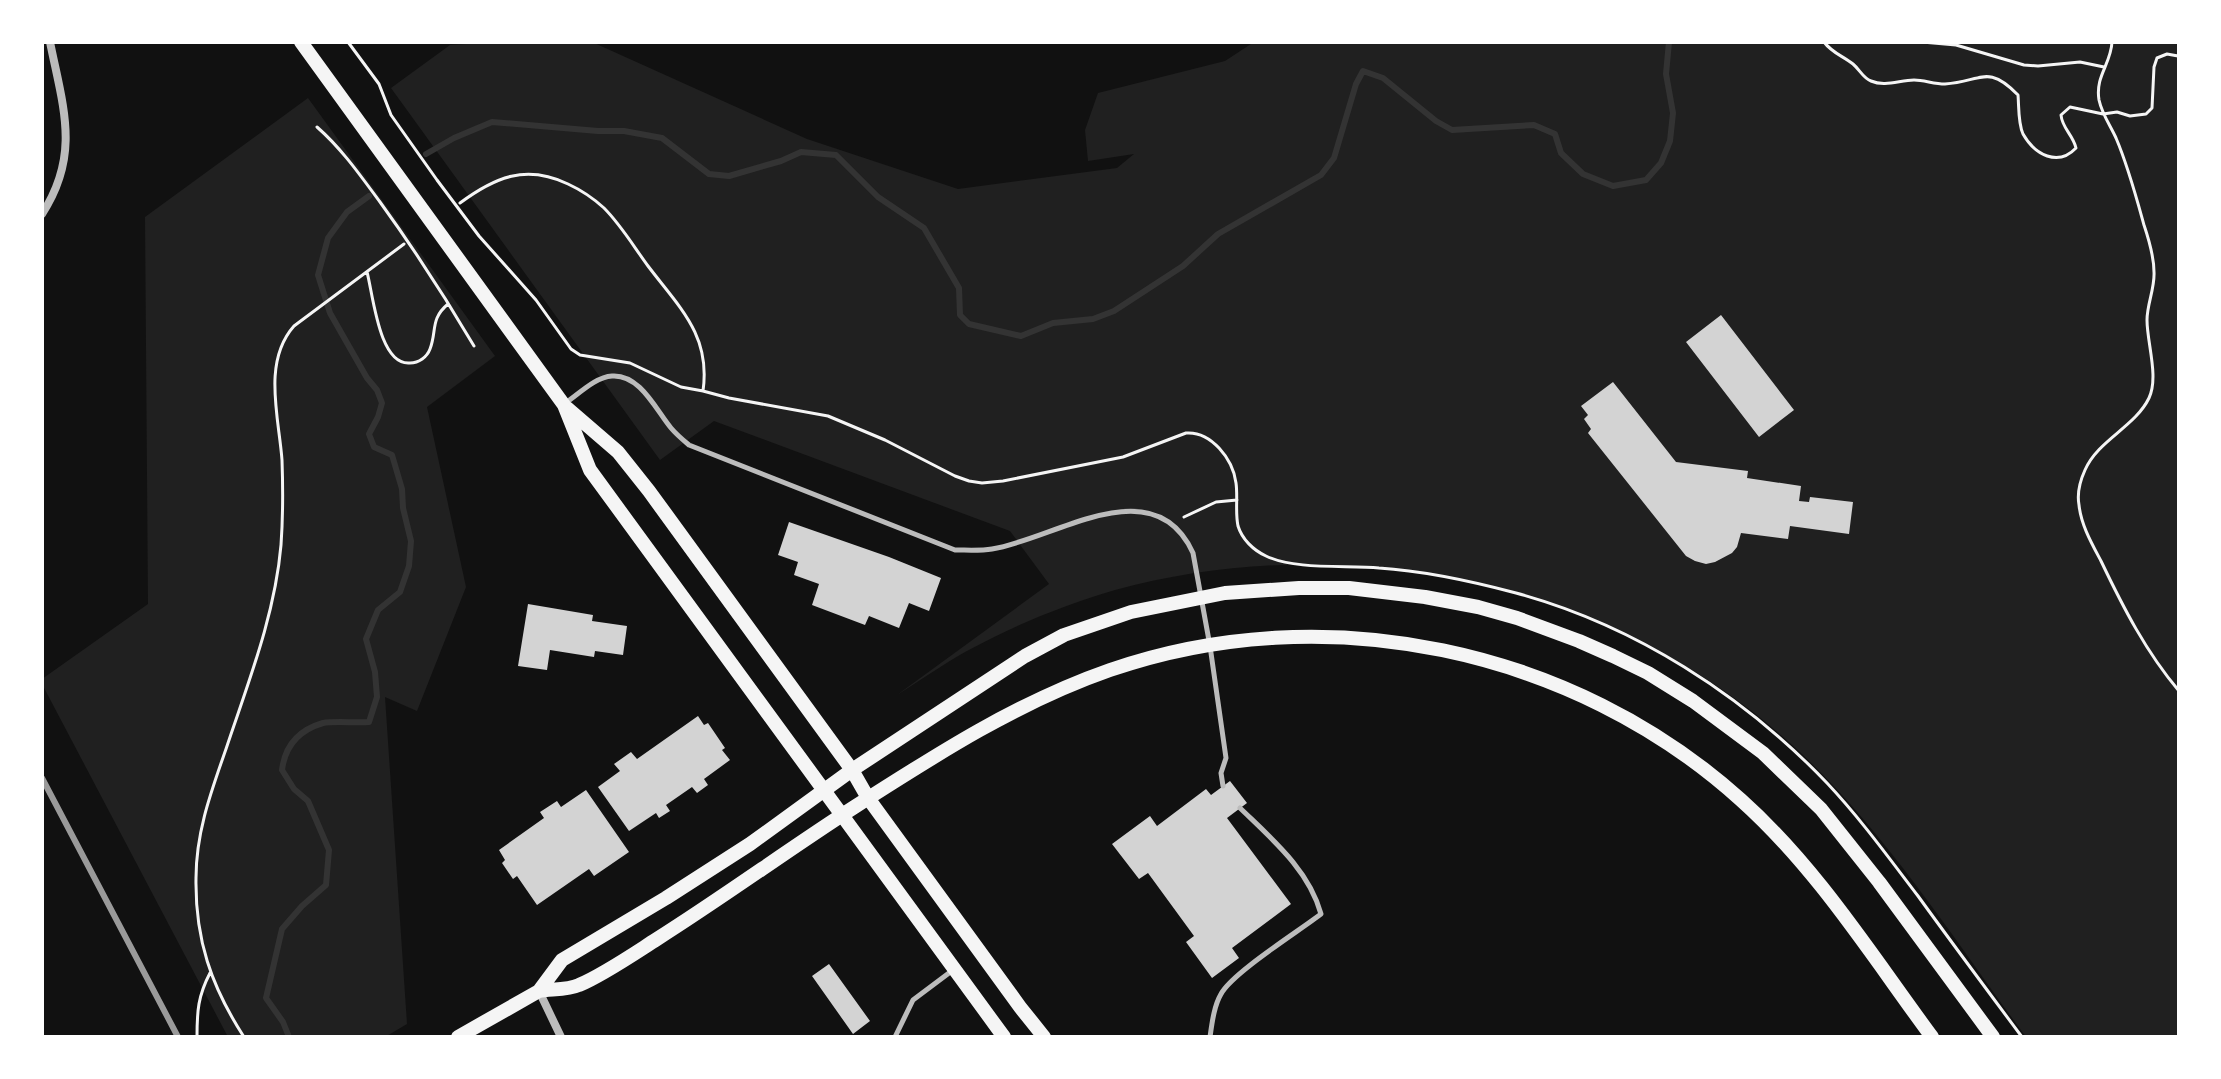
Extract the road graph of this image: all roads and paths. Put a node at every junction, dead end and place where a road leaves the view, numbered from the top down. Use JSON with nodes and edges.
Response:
{"nodes":[{"id":1,"x":50,"y":42,"type":"edge"},
{"id":2,"x":301,"y":42,"type":"edge"},
{"id":3,"x":348,"y":42,"type":"edge"},
{"id":4,"x":1824,"y":42,"type":"edge"},
{"id":5,"x":1922,"y":42,"type":"edge"},
{"id":6,"x":2112,"y":42,"type":"edge"},
{"id":7,"x":2179,"y":52,"type":"edge"},
{"id":8,"x":2104,"y":67,"type":"junction"},
{"id":9,"x":2103,"y":114,"type":"junction"},
{"id":10,"x":317,"y":127,"type":"dead end"},
{"id":11,"x":460,"y":203,"type":"dead end"},
{"id":12,"x":42,"y":214,"type":"edge"},
{"id":13,"x":404,"y":244,"type":"dead end"},
{"id":14,"x":367,"y":272,"type":"junction"},
{"id":15,"x":448,"y":303,"type":"junction"},
{"id":16,"x":474,"y":346,"type":"dead end"},
{"id":17,"x":703,"y":391,"type":"junction"},
{"id":18,"x":564,"y":405,"type":"junction"},
{"id":19,"x":1237,"y":500,"type":"junction"},
{"id":20,"x":1169,"y":522,"type":"junction"},
{"id":21,"x":1200,"y":597,"type":"junction"},
{"id":22,"x":1210,"y":646,"type":"junction"},
{"id":23,"x":2179,"y":691,"type":"edge"},
{"id":24,"x":852,"y":770,"type":"junction"},
{"id":25,"x":1223,"y":786,"type":"dead end"},
{"id":26,"x":823,"y":792,"type":"junction"},
{"id":27,"x":868,"y":798,"type":"junction"},
{"id":28,"x":1240,"y":808,"type":"dead end"},
{"id":29,"x":841,"y":816,"type":"junction"},
{"id":30,"x":954,"y":970,"type":"junction"},
{"id":31,"x":210,"y":973,"type":"junction"},
{"id":32,"x":539,"y":991,"type":"junction"},
{"id":33,"x":197,"y":1037,"type":"edge"},
{"id":34,"x":244,"y":1037,"type":"edge"},
{"id":35,"x":458,"y":1037,"type":"edge"},
{"id":36,"x":561,"y":1037,"type":"edge"},
{"id":37,"x":895,"y":1037,"type":"edge"},
{"id":38,"x":1004,"y":1037,"type":"edge"},
{"id":39,"x":1044,"y":1037,"type":"edge"},
{"id":40,"x":1210,"y":1037,"type":"edge"},
{"id":41,"x":1932,"y":1037,"type":"edge"},
{"id":42,"x":1993,"y":1037,"type":"edge"},
{"id":43,"x":2022,"y":1037,"type":"edge"}],
"edges":[{"from":1,"to":12,"type":"street"},
{"from":2,"to":18,"type":"main road"},
{"from":3,"to":17,"type":"path"},
{"from":4,"to":9,"type":"path"},
{"from":5,"to":8,"type":"path"},
{"from":6,"to":8,"type":"path"},
{"from":7,"to":9,"type":"path"},
{"from":8,"to":9,"type":"path"},
{"from":9,"to":23,"type":"path"},
{"from":10,"to":15,"type":"path"},
{"from":11,"to":17,"type":"path"},
{"from":13,"to":14,"type":"path"},
{"from":14,"to":15,"type":"path"},
{"from":14,"to":31,"type":"path"},
{"from":15,"to":16,"type":"path"},
{"from":17,"to":19,"type":"path"},
{"from":18,"to":20,"type":"lane"},
{"from":18,"to":24,"type":"main road"},
{"from":18,"to":26,"type":"main road"},
{"from":19,"to":20,"type":"path"},
{"from":19,"to":43,"type":"path"},
{"from":20,"to":21,"type":"lane"},
{"from":21,"to":22,"type":"lane"},
{"from":21,"to":24,"type":"main road"},
{"from":21,"to":42,"type":"main road"},
{"from":22,"to":25,"type":"lane"},
{"from":22,"to":27,"type":"main road"},
{"from":22,"to":41,"type":"main road"},
{"from":24,"to":26,"type":"main road"},
{"from":24,"to":27,"type":"main road"},
{"from":26,"to":29,"type":"main road"},
{"from":26,"to":32,"type":"main road"},
{"from":27,"to":29,"type":"main road"},
{"from":27,"to":39,"type":"main road"},
{"from":28,"to":40,"type":"lane"},
{"from":29,"to":30,"type":"main road"},
{"from":29,"to":32,"type":"main road"},
{"from":30,"to":37,"type":"lane"},
{"from":30,"to":38,"type":"main road"},
{"from":31,"to":33,"type":"path"},
{"from":31,"to":34,"type":"path"},
{"from":32,"to":35,"type":"main road"},
{"from":32,"to":36,"type":"street"}]}
